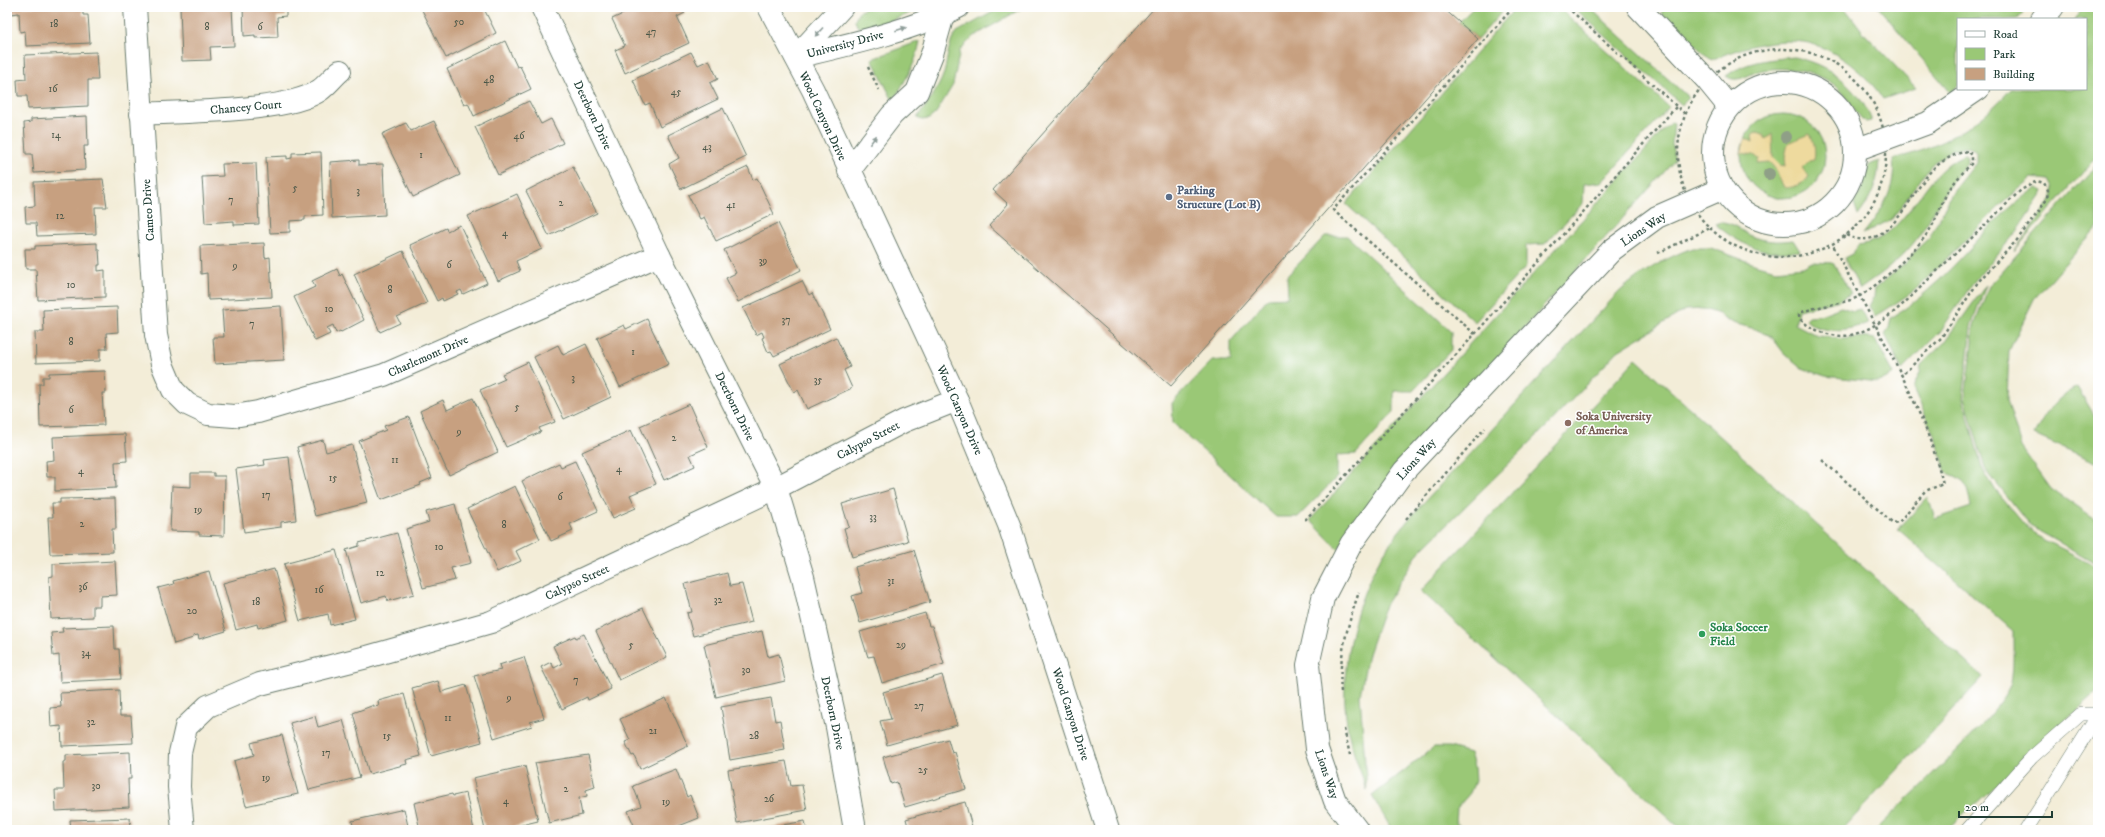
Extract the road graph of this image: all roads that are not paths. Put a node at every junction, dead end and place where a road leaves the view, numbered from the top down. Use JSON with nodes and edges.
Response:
{"nodes":[{"id":1,"x":135,"y":7,"type":"edge"},
{"id":2,"x":542,"y":7,"type":"edge"},
{"id":3,"x":769,"y":7,"type":"edge"},
{"id":4,"x":842,"y":7,"type":"edge"},
{"id":5,"x":1638,"y":7,"type":"edge"},
{"id":6,"x":2052,"y":7,"type":"edge"},
{"id":7,"x":950,"y":11,"type":"edge"},
{"id":8,"x":2043,"y":18,"type":"edge"},
{"id":9,"x":796,"y":57,"type":"junction"},
{"id":10,"x":340,"y":71,"type":"dead end"},
{"id":11,"x":1977,"y":90,"type":"edge"},
{"id":12,"x":1729,"y":106,"type":"junction"},
{"id":13,"x":141,"y":114,"type":"junction"},
{"id":14,"x":1855,"y":150,"type":"junction"},
{"id":15,"x":849,"y":171,"type":"junction"},
{"id":16,"x":1721,"y":189,"type":"junction"},
{"id":17,"x":659,"y":255,"type":"junction"},
{"id":18,"x":957,"y":400,"type":"junction"},
{"id":19,"x":187,"y":404,"type":"joint"},
{"id":20,"x":776,"y":488,"type":"junction"},
{"id":21,"x":2098,"y":715,"type":"edge"},
{"id":22,"x":183,"y":830,"type":"edge"},
{"id":23,"x":855,"y":830,"type":"edge"},
{"id":24,"x":1108,"y":830,"type":"edge"},
{"id":25,"x":1356,"y":830,"type":"edge"},
{"id":26,"x":1967,"y":830,"type":"edge"},
{"id":27,"x":2026,"y":830,"type":"edge"}],
"edges":[{"from":1,"to":13,"type":"street","name":"Cameo Drive"},
{"from":2,"to":17,"type":"street","name":"Deerborn Drive"},
{"from":3,"to":9,"type":"street","name":"Wood Canyon Drive"},
{"from":4,"to":9,"type":"street","name":"University Drive","one_way":true},
{"from":5,"to":12,"type":"street"},
{"from":6,"to":8,"type":"street"},
{"from":9,"to":7,"type":"street","name":"University Drive","one_way":true},
{"from":15,"to":7,"type":"street","one_way":true},
{"from":9,"to":15,"type":"street","name":"Wood Canyon Drive"},
{"from":10,"to":13,"type":"street","name":"Chancey Court"},
{"from":11,"to":14,"type":"street"},
{"from":12,"to":14,"type":"street"},
{"from":12,"to":16,"type":"street"},
{"from":13,"to":19,"type":"street","name":"Cameo Drive"},
{"from":14,"to":16,"type":"street"},
{"from":15,"to":18,"type":"street","name":"Wood Canyon Drive"},
{"from":16,"to":25,"type":"street","name":"Lions Way"},
{"from":17,"to":19,"type":"street","name":"Charlemont Drive"},
{"from":17,"to":20,"type":"street","name":"Deerborn Drive"},
{"from":18,"to":20,"type":"street","name":"Calypso Street"},
{"from":18,"to":24,"type":"street","name":"Wood Canyon Drive"},
{"from":20,"to":22,"type":"street","name":"Calypso Street"},
{"from":20,"to":23,"type":"street","name":"Deerborn Drive"},
{"from":21,"to":26,"type":"lane"},
{"from":21,"to":27,"type":"lane"}]}
